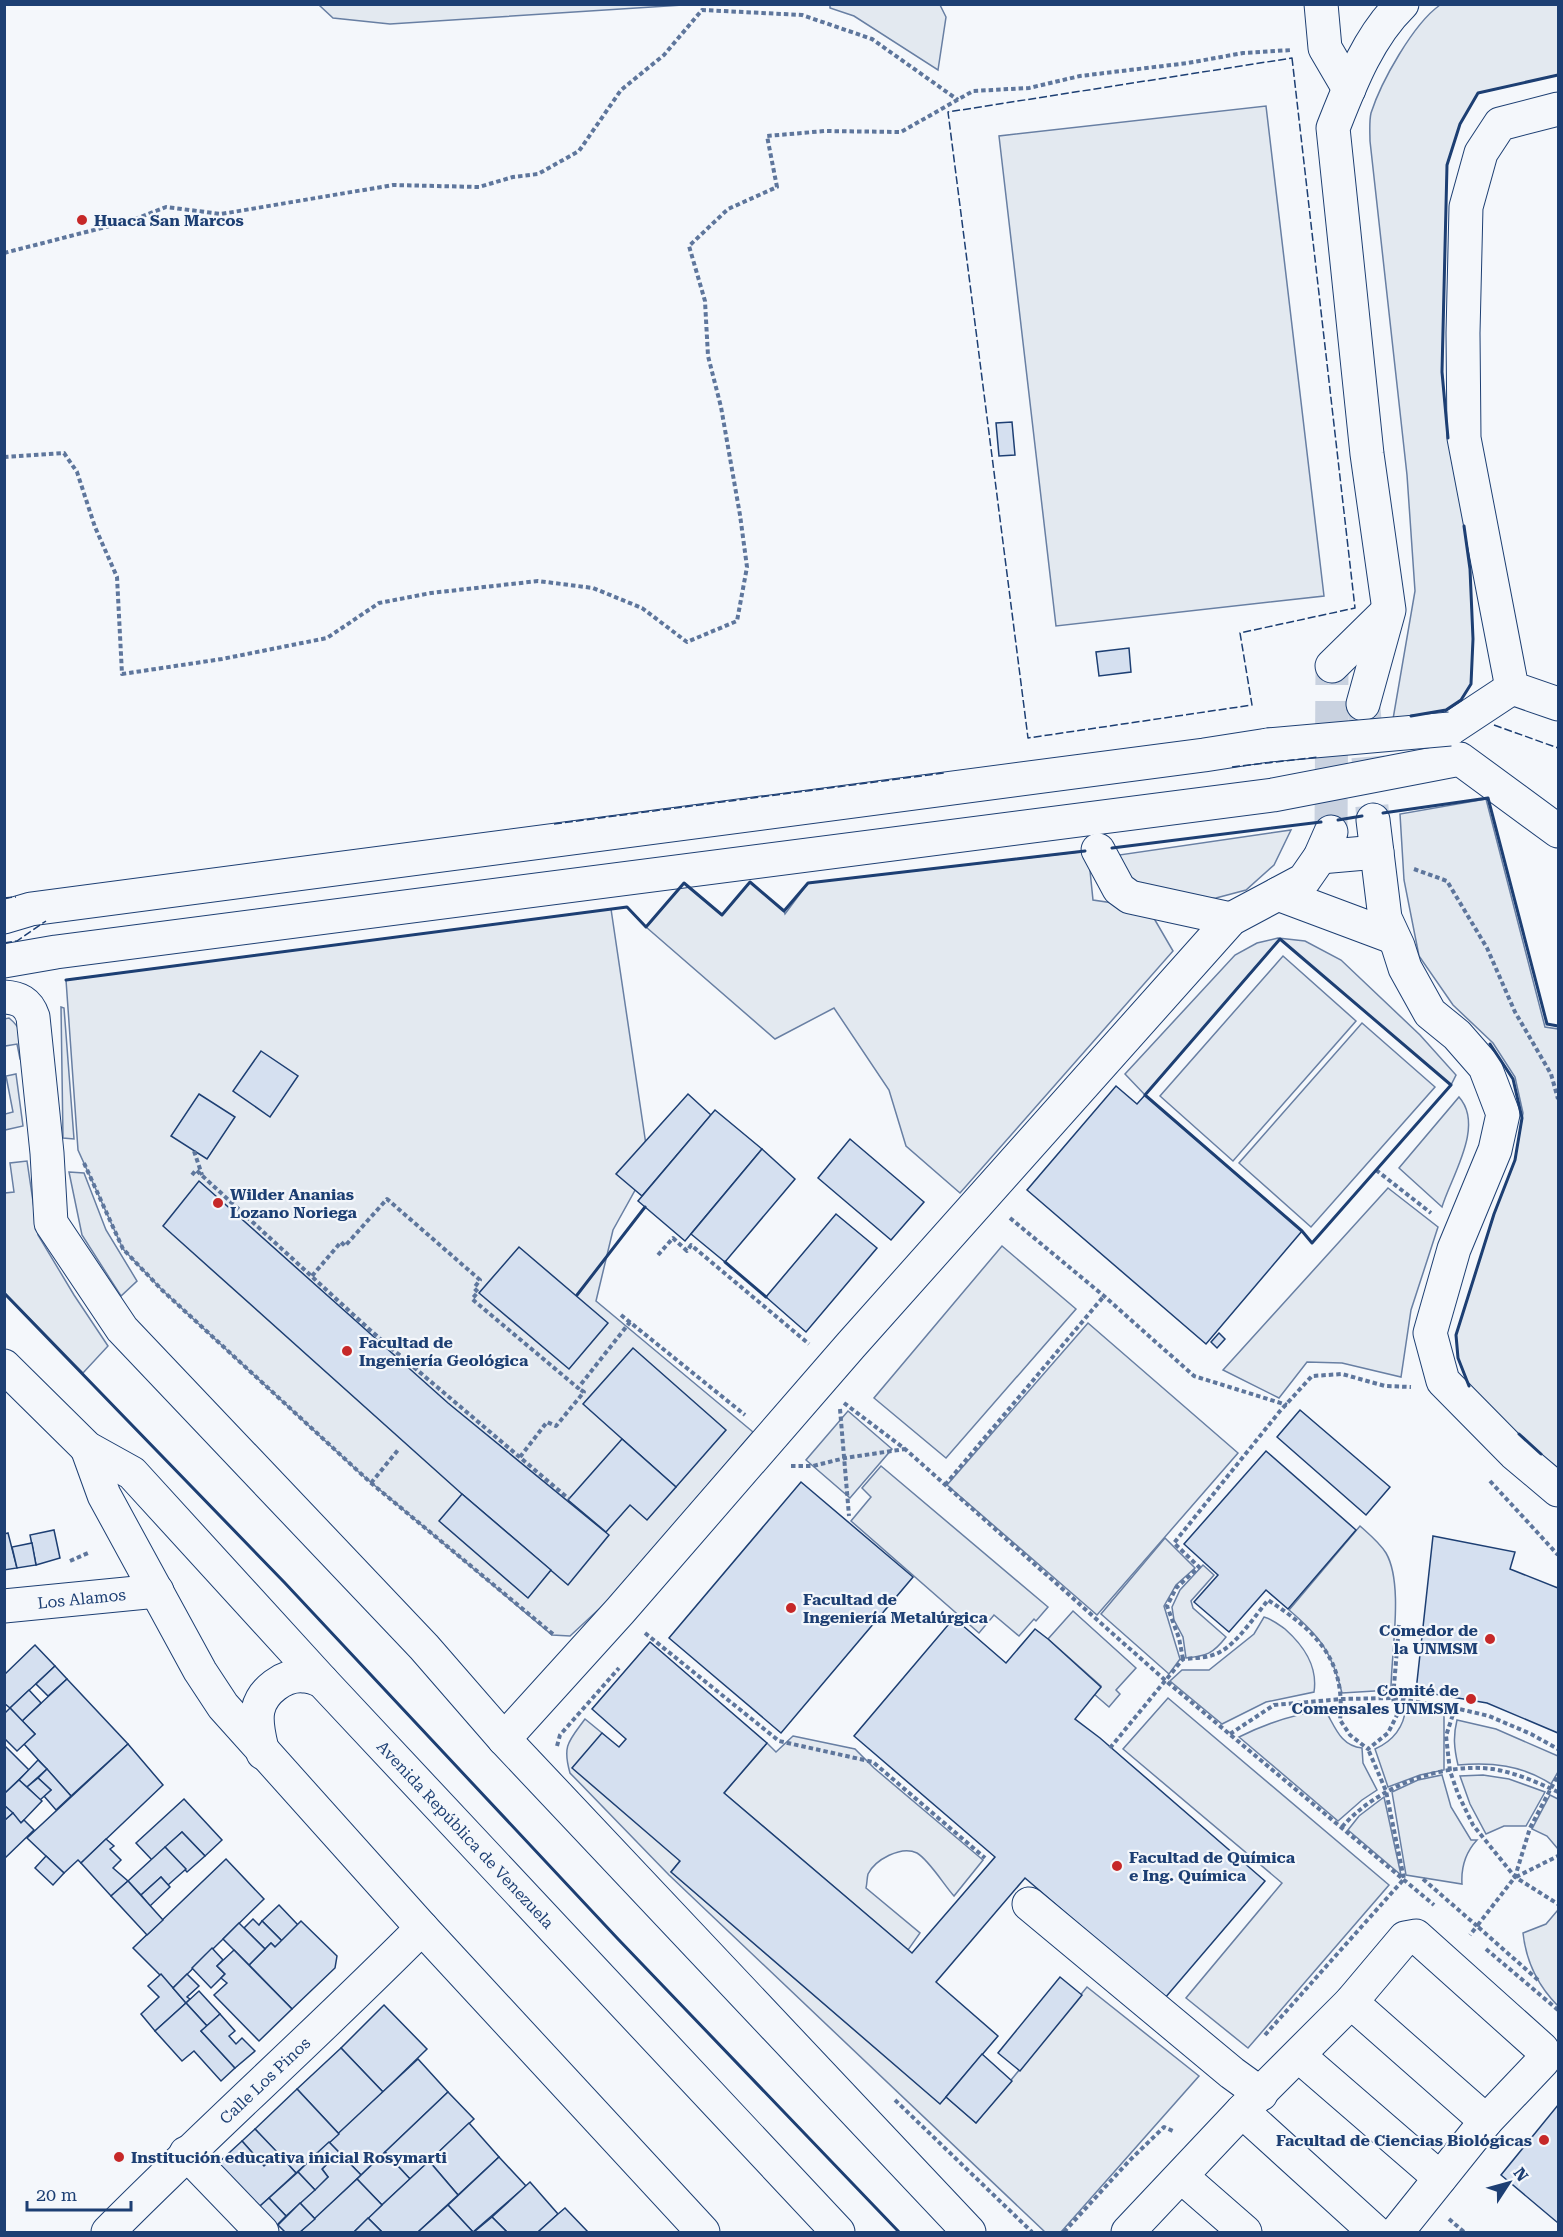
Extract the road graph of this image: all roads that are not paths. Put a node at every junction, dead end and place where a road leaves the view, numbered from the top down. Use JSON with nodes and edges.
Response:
{"nodes":[{"id":1,"x":1321,"y":4,"type":"edge"},
{"id":2,"x":1402,"y":4,"type":"edge"},
{"id":3,"x":1349,"y":89,"type":"junction"},
{"id":4,"x":1558,"y":109,"type":"edge"},
{"id":5,"x":1389,"y":610,"type":"junction"},
{"id":6,"x":1332,"y":666,"type":"dead end"},
{"id":7,"x":1512,"y":688,"type":"junction"},
{"id":8,"x":1363,"y":704,"type":"tunnel mouth"},
{"id":9,"x":1558,"y":704,"type":"edge"},
{"id":10,"x":1373,"y":820,"type":"tunnel mouth"},
{"id":11,"x":1558,"y":831,"type":"edge"},
{"id":12,"x":1098,"y":850,"type":"dead end"},
{"id":13,"x":1391,"y":859,"type":"junction"},
{"id":14,"x":1278,"y":894,"type":"junction"},
{"id":15,"x":4,"y":917,"type":"edge"},
{"id":16,"x":1231,"y":919,"type":"junction"},
{"id":17,"x":1393,"y":937,"type":"junction"},
{"id":18,"x":4,"y":961,"type":"edge"},
{"id":19,"x":4,"y":998,"type":"edge"},
{"id":20,"x":4,"y":1365,"type":"edge"},
{"id":21,"x":87,"y":1448,"type":"junction"},
{"id":22,"x":1558,"y":1490,"type":"edge"},
{"id":23,"x":158,"y":1591,"type":"junction"},
{"id":24,"x":4,"y":1606,"type":"edge"},
{"id":25,"x":322,"y":1681,"type":"junction"},
{"id":26,"x":504,"y":1739,"type":"junction"},
{"id":27,"x":263,"y":1753,"type":"junction"},
{"id":28,"x":1029,"y":1904,"type":"dead end"},
{"id":29,"x":422,"y":1929,"type":"junction"},
{"id":30,"x":1351,"y":2002,"type":"junction"},
{"id":31,"x":1299,"y":2056,"type":"junction"},
{"id":32,"x":1252,"y":2103,"type":"junction"},
{"id":33,"x":1486,"y":2121,"type":"junction"},
{"id":34,"x":186,"y":2153,"type":"junction"},
{"id":35,"x":1182,"y":2177,"type":"junction"},
{"id":36,"x":1440,"y":2178,"type":"junction"},
{"id":37,"x":108,"y":2232,"type":"edge"},
{"id":38,"x":262,"y":2232,"type":"edge"},
{"id":39,"x":703,"y":2232,"type":"edge"},
{"id":40,"x":838,"y":2232,"type":"edge"},
{"id":41,"x":969,"y":2232,"type":"edge"},
{"id":42,"x":1128,"y":2232,"type":"edge"},
{"id":43,"x":1245,"y":2232,"type":"edge"},
{"id":44,"x":1375,"y":2232,"type":"edge"},
{"id":45,"x":1397,"y":2232,"type":"edge"}],
"edges":[{"from":1,"to":3,"type":"main road"},
{"from":2,"to":3,"type":"main road"},
{"from":3,"to":5,"type":"main road"},
{"from":4,"to":7,"type":"main road"},
{"from":5,"to":6,"type":"main road"},
{"from":5,"to":8,"type":"main road"},
{"from":7,"to":9,"type":"main road"},
{"from":7,"to":15,"type":"main road","bridge":true},
{"from":10,"to":13,"type":"main road"},
{"from":11,"to":18,"type":"main road"},
{"from":12,"to":16,"type":"main road"},
{"from":13,"to":14,"type":"main road"},
{"from":13,"to":17,"type":"main road"},
{"from":14,"to":16,"type":"main road"},
{"from":14,"to":17,"type":"main road"},
{"from":16,"to":26,"type":"main road"},
{"from":17,"to":22,"type":"main road"},
{"from":19,"to":26,"type":"main road"},
{"from":20,"to":21,"type":"main road","name":"Avenida República de Venezuela"},
{"from":21,"to":23,"type":"main road","name":"Avenida República de Venezuela"},
{"from":21,"to":25,"type":"main road","name":"Avenida República de Venezuela"},
{"from":23,"to":24,"type":"main road","name":"Los Alamos"},
{"from":23,"to":27,"type":"main road","name":"Avenida República de Venezuela"},
{"from":25,"to":27,"type":"main road"},
{"from":25,"to":40,"type":"main road","name":"Avenida República de Venezuela"},
{"from":26,"to":41,"type":"main road"},
{"from":27,"to":29,"type":"main road","name":"Avenida República de Venezuela"},
{"from":28,"to":32,"type":"main road"},
{"from":29,"to":34,"type":"main road","name":"Calle Los Pinos"},
{"from":29,"to":39,"type":"main road","name":"Avenida República de Venezuela"},
{"from":30,"to":31,"type":"main road"},
{"from":30,"to":33,"type":"main road"},
{"from":30,"to":33,"type":"main road"},
{"from":31,"to":32,"type":"main road"},
{"from":31,"to":36,"type":"main road"},
{"from":32,"to":35,"type":"main road"},
{"from":32,"to":44,"type":"main road"},
{"from":33,"to":36,"type":"main road"},
{"from":34,"to":37,"type":"main road","name":"Calle Los Pinos"},
{"from":34,"to":38,"type":"main road"},
{"from":35,"to":42,"type":"main road"},
{"from":35,"to":43,"type":"main road"},
{"from":36,"to":45,"type":"main road"}]}
